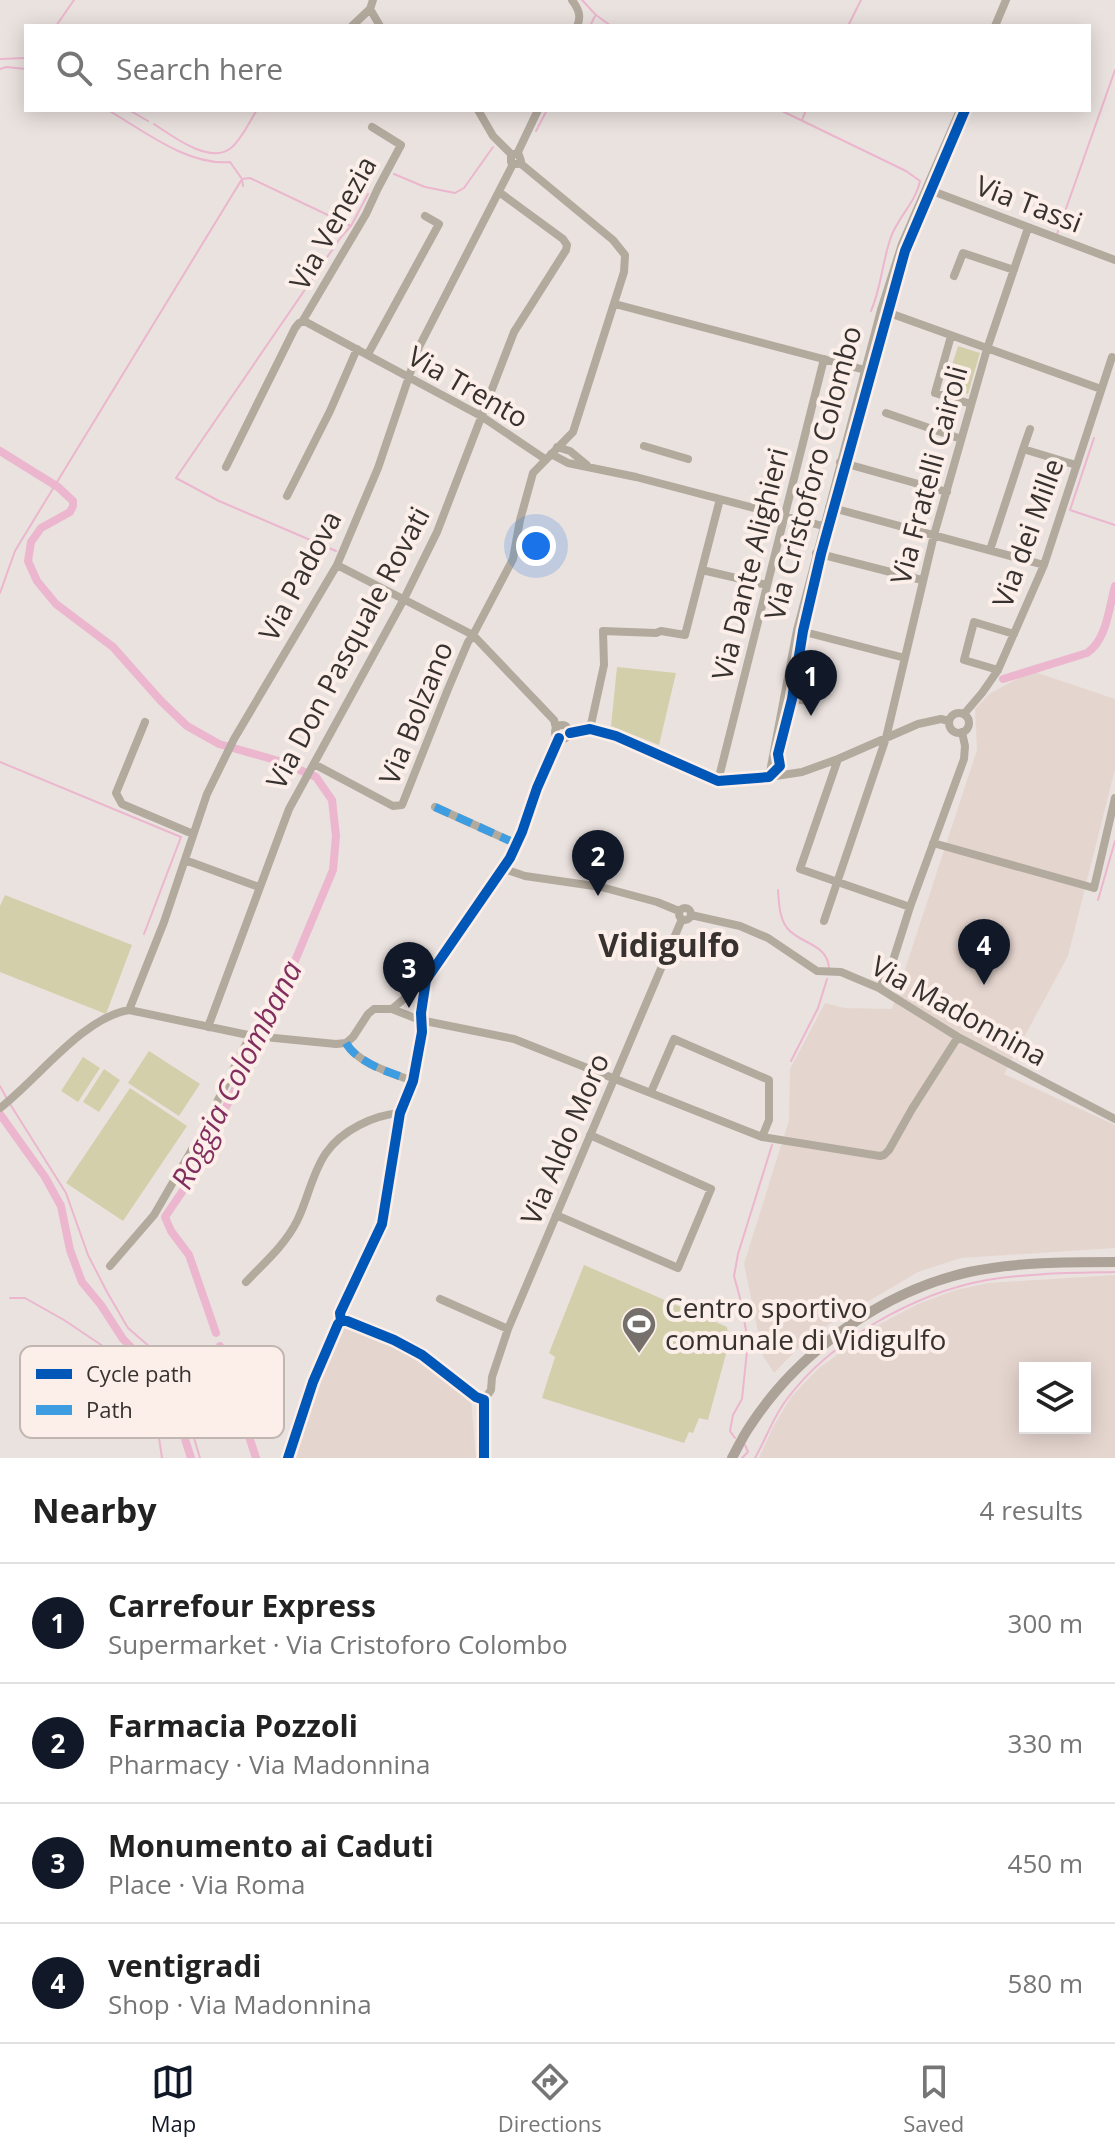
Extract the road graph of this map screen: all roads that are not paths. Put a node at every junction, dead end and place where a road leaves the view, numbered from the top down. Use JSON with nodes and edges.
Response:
{"nodes":[{"id":1,"x":572,"y":0,"type":"edge"},
{"id":2,"x":1006,"y":0,"type":"edge"},
{"id":3,"x":372,"y":5,"type":"edge"},
{"id":4,"x":354,"y":24,"type":"edge"},
{"id":5,"x":379,"y":24,"type":"edge"},
{"id":6,"x":578,"y":24,"type":"edge"},
{"id":7,"x":996,"y":24,"type":"edge"},
{"id":8,"x":479,"y":112,"type":"edge"},
{"id":9,"x":537,"y":112,"type":"edge"},
{"id":10,"x":959,"y":112,"type":"edge"},
{"id":11,"x":372,"y":127,"type":"dead end"},
{"id":12,"x":516,"y":159,"type":"junction"},
{"id":13,"x":927,"y":189,"type":"junction"},
{"id":14,"x":499,"y":192,"type":"junction"},
{"id":15,"x":425,"y":216,"type":"dead end"},
{"id":16,"x":1028,"y":228,"type":"junction"},
{"id":17,"x":1115,"y":260,"type":"edge"},
{"id":18,"x":1014,"y":270,"type":"junction"},
{"id":19,"x":954,"y":276,"type":"dead end"},
{"id":20,"x":615,"y":304,"type":"junction"},
{"id":21,"x":881,"y":310,"type":"junction"},
{"id":22,"x":302,"y":322,"type":"junction"},
{"id":23,"x":951,"y":336,"type":"junction"},
{"id":24,"x":357,"y":349,"type":"junction"},
{"id":25,"x":987,"y":349,"type":"junction"},
{"id":26,"x":368,"y":354,"type":"junction"},
{"id":27,"x":1112,"y":357,"type":"dead end"},
{"id":28,"x":824,"y":359,"type":"junction"},
{"id":29,"x":865,"y":370,"type":"junction"},
{"id":30,"x":408,"y":375,"type":"junction"},
{"id":31,"x":1101,"y":389,"type":"junction"},
{"id":32,"x":971,"y":404,"type":"junction"},
{"id":33,"x":886,"y":413,"type":"dead end"},
{"id":34,"x":481,"y":416,"type":"junction"},
{"id":35,"x":1030,"y":429,"type":"dead end"},
{"id":36,"x":573,"y":432,"type":"junction"},
{"id":37,"x":961,"y":439,"type":"junction"},
{"id":38,"x":644,"y":446,"type":"dead end"},
{"id":39,"x":1023,"y":449,"type":"junction"},
{"id":40,"x":551,"y":453,"type":"junction"},
{"id":41,"x":580,"y":459,"type":"junction"},
{"id":42,"x":688,"y":459,"type":"dead end"},
{"id":43,"x":840,"y":462,"type":"junction"},
{"id":44,"x":1076,"y":465,"type":"junction"},
{"id":45,"x":226,"y":467,"type":"dead end"},
{"id":46,"x":590,"y":468,"type":"junction"},
{"id":47,"x":947,"y":492,"type":"junction"},
{"id":48,"x":287,"y":496,"type":"dead end"},
{"id":49,"x":720,"y":499,"type":"junction"},
{"id":50,"x":829,"y":507,"type":"junction"},
{"id":51,"x":784,"y":516,"type":"junction"},
{"id":52,"x":823,"y":526,"type":"junction"},
{"id":53,"x":934,"y":535,"type":"junction"},
{"id":54,"x":990,"y":550,"type":"junction"},
{"id":55,"x":816,"y":553,"type":"junction"},
{"id":56,"x":337,"y":565,"type":"junction"},
{"id":57,"x":1044,"y":565,"type":"junction"},
{"id":58,"x":702,"y":570,"type":"junction"},
{"id":59,"x":922,"y":580,"type":"junction"},
{"id":60,"x":767,"y":585,"type":"junction"},
{"id":61,"x":404,"y":599,"type":"junction"},
{"id":62,"x":797,"y":630,"type":"junction"},
{"id":63,"x":1014,"y":634,"type":"junction"},
{"id":64,"x":473,"y":635,"type":"junction"},
{"id":65,"x":905,"y":658,"type":"junction"},
{"id":66,"x":998,"y":670,"type":"junction"},
{"id":67,"x":784,"y":697,"type":"junction"},
{"id":68,"x":813,"y":702,"type":"dead end"},
{"id":69,"x":964,"y":714,"type":"junction"},
{"id":70,"x":949,"y":721,"type":"junction"},
{"id":71,"x":145,"y":722,"type":"dead end"},
{"id":72,"x":556,"y":728,"type":"junction"},
{"id":73,"x":590,"y":729,"type":"junction"},
{"id":74,"x":962,"y":732,"type":"junction"},
{"id":75,"x":570,"y":733,"type":"junction"},
{"id":76,"x":559,"y":738,"type":"junction"},
{"id":77,"x":886,"y":738,"type":"junction"},
{"id":78,"x":838,"y":759,"type":"junction"},
{"id":79,"x":313,"y":766,"type":"junction"},
{"id":80,"x":769,"y":777,"type":"junction"},
{"id":81,"x":718,"y":781,"type":"junction"},
{"id":82,"x":1115,"y":798,"type":"edge"},
{"id":83,"x":435,"y":807,"type":"dead end"},
{"id":84,"x":193,"y":834,"type":"junction"},
{"id":85,"x":933,"y":843,"type":"junction"},
{"id":86,"x":517,"y":844,"type":"junction"},
{"id":87,"x":185,"y":860,"type":"junction"},
{"id":88,"x":504,"y":869,"type":"junction"},
{"id":89,"x":837,"y":882,"type":"junction"},
{"id":90,"x":259,"y":887,"type":"junction"},
{"id":91,"x":910,"y":907,"type":"junction"},
{"id":92,"x":684,"y":915,"type":"junction"},
{"id":93,"x":824,"y":921,"type":"dead end"},
{"id":94,"x":426,"y":980,"type":"junction"},
{"id":95,"x":879,"y":988,"type":"junction"},
{"id":96,"x":392,"y":1009,"type":"junction"},
{"id":97,"x":129,"y":1010,"type":"junction"},
{"id":98,"x":420,"y":1020,"type":"junction"},
{"id":99,"x":208,"y":1027,"type":"junction"},
{"id":100,"x":252,"y":1036,"type":"junction"},
{"id":101,"x":958,"y":1037,"type":"junction"},
{"id":102,"x":346,"y":1043,"type":"junction"},
{"id":103,"x":615,"y":1078,"type":"junction"},
{"id":104,"x":413,"y":1081,"type":"junction"},
{"id":105,"x":651,"y":1092,"type":"junction"},
{"id":106,"x":0,"y":1108,"type":"edge"},
{"id":107,"x":400,"y":1113,"type":"junction"},
{"id":108,"x":1115,"y":1119,"type":"edge"},
{"id":109,"x":590,"y":1135,"type":"junction"},
{"id":110,"x":762,"y":1137,"type":"junction"},
{"id":111,"x":556,"y":1215,"type":"junction"},
{"id":112,"x":1115,"y":1262,"type":"edge"},
{"id":113,"x":110,"y":1266,"type":"dead end"},
{"id":114,"x":246,"y":1282,"type":"dead end"},
{"id":115,"x":440,"y":1299,"type":"dead end"},
{"id":116,"x":341,"y":1321,"type":"junction"},
{"id":117,"x":508,"y":1329,"type":"junction"},
{"id":118,"x":480,"y":1398,"type":"junction"},
{"id":119,"x":288,"y":1458,"type":"edge"},
{"id":120,"x":484,"y":1458,"type":"edge"},
{"id":121,"x":732,"y":1458,"type":"edge"}],
"edges":[{"from":1,"to":6,"type":"street"},
{"from":2,"to":7,"type":"street"},
{"from":3,"to":4,"type":"street"},
{"from":3,"to":5,"type":"street"},
{"from":8,"to":12,"type":"street"},
{"from":9,"to":12,"type":"street","name":"Via Padova"},
{"from":10,"to":13,"type":"street","name":"Via Cristoforo Colombo"},
{"from":11,"to":22,"type":"street","name":"Via Venezia"},
{"from":12,"to":14,"type":"street","name":"Via Padova"},
{"from":12,"to":20,"type":"street"},
{"from":13,"to":16,"type":"street","name":"Via Tassi"},
{"from":13,"to":21,"type":"street","name":"Via Cristoforo Colombo"},
{"from":14,"to":30,"type":"street","name":"Via Padova"},
{"from":14,"to":34,"type":"street","name":"Via Don Pasquale Rovati"},
{"from":15,"to":26,"type":"street","name":"Via Trento"},
{"from":16,"to":17,"type":"street","name":"Via Tassi"},
{"from":16,"to":18,"type":"street","name":"Via Fratelli Cairoli"},
{"from":18,"to":19,"type":"street"},
{"from":18,"to":25,"type":"street","name":"Via Fratelli Cairoli"},
{"from":20,"to":28,"type":"street"},
{"from":20,"to":36,"type":"street"},
{"from":21,"to":23,"type":"street"},
{"from":21,"to":29,"type":"street","name":"Via Cristoforo Colombo"},
{"from":22,"to":24,"type":"street","name":"Via Trento"},
{"from":22,"to":45,"type":"street","name":"Via Venezia"},
{"from":23,"to":25,"type":"street"},
{"from":23,"to":32,"type":"street"},
{"from":24,"to":26,"type":"street","name":"Via Trento"},
{"from":24,"to":48,"type":"street"},
{"from":25,"to":31,"type":"street"},
{"from":25,"to":32,"type":"street","name":"Via Fratelli Cairoli"},
{"from":26,"to":30,"type":"street","name":"Via Trento"},
{"from":27,"to":31,"type":"street","name":"Via dei Mille"},
{"from":28,"to":29,"type":"street"},
{"from":28,"to":51,"type":"street","name":"Via Dante Alighieri"},
{"from":29,"to":43,"type":"street","name":"Via Cristoforo Colombo"},
{"from":30,"to":34,"type":"street","name":"Via Trento"},
{"from":30,"to":56,"type":"street","name":"Via Padova"},
{"from":31,"to":44,"type":"street","name":"Via dei Mille"},
{"from":32,"to":37,"type":"street","name":"Via Fratelli Cairoli"},
{"from":33,"to":37,"type":"street"},
{"from":34,"to":40,"type":"street","name":"Via Trento"},
{"from":34,"to":61,"type":"street","name":"Via Don Pasquale Rovati"},
{"from":35,"to":39,"type":"street"},
{"from":36,"to":40,"type":"street"},
{"from":36,"to":41,"type":"street"},
{"from":37,"to":47,"type":"street","name":"Via Fratelli Cairoli"},
{"from":38,"to":42,"type":"street"},
{"from":39,"to":44,"type":"street"},
{"from":39,"to":54,"type":"street"},
{"from":40,"to":41,"type":"street"},
{"from":40,"to":46,"type":"street"},
{"from":40,"to":64,"type":"street"},
{"from":41,"to":46,"type":"street"},
{"from":43,"to":47,"type":"street"},
{"from":43,"to":50,"type":"street","name":"Via Cristoforo Colombo"},
{"from":44,"to":57,"type":"street","name":"Via dei Mille"},
{"from":46,"to":49,"type":"street"},
{"from":47,"to":53,"type":"street","name":"Via Fratelli Cairoli"},
{"from":49,"to":51,"type":"street"},
{"from":49,"to":58,"type":"street"},
{"from":50,"to":52,"type":"street","name":"Via Cristoforo Colombo"},
{"from":50,"to":53,"type":"street"},
{"from":51,"to":52,"type":"street"},
{"from":51,"to":60,"type":"street","name":"Via Dante Alighieri"},
{"from":52,"to":55,"type":"street","name":"Via Cristoforo Colombo"},
{"from":53,"to":54,"type":"street"},
{"from":53,"to":59,"type":"street","name":"Via Fratelli Cairoli"},
{"from":54,"to":57,"type":"street"},
{"from":55,"to":59,"type":"street"},
{"from":55,"to":62,"type":"street","name":"Via Cristoforo Colombo"},
{"from":56,"to":61,"type":"street"},
{"from":56,"to":84,"type":"street","name":"Via Padova"},
{"from":57,"to":63,"type":"street","name":"Via dei Mille"},
{"from":58,"to":60,"type":"street"},
{"from":58,"to":73,"type":"street"},
{"from":59,"to":65,"type":"street","name":"Via Fratelli Cairoli"},
{"from":60,"to":81,"type":"street","name":"Via Dante Alighieri"},
{"from":61,"to":64,"type":"street"},
{"from":61,"to":79,"type":"street","name":"Via Don Pasquale Rovati"},
{"from":62,"to":65,"type":"street"},
{"from":62,"to":67,"type":"street","name":"Via Cristoforo Colombo"},
{"from":63,"to":66,"type":"street","name":"Via dei Mille"},
{"from":63,"to":66,"type":"street"},
{"from":64,"to":72,"type":"street"},
{"from":64,"to":79,"type":"street","name":"Via Bolzano"},
{"from":65,"to":77,"type":"street","name":"Via Fratelli Cairoli"},
{"from":66,"to":69,"type":"street","name":"Via dei Mille"},
{"from":67,"to":68,"type":"street"},
{"from":67,"to":80,"type":"street","name":"Via Cristoforo Colombo"},
{"from":69,"to":70,"type":"street"},
{"from":69,"to":74,"type":"street"},
{"from":70,"to":74,"type":"street"},
{"from":70,"to":77,"type":"street"},
{"from":71,"to":84,"type":"street"},
{"from":72,"to":75,"type":"street"},
{"from":72,"to":76,"type":"street"},
{"from":73,"to":75,"type":"street"},
{"from":73,"to":81,"type":"street"},
{"from":74,"to":85,"type":"street"},
{"from":75,"to":76,"type":"street"},
{"from":76,"to":86,"type":"street"},
{"from":77,"to":78,"type":"street"},
{"from":77,"to":89,"type":"street","name":"Via Fratelli Cairoli"},
{"from":78,"to":80,"type":"street"},
{"from":78,"to":89,"type":"street"},
{"from":79,"to":90,"type":"street","name":"Via Don Pasquale Rovati"},
{"from":80,"to":81,"type":"street"},
{"from":82,"to":85,"type":"street"},
{"from":83,"to":86,"type":"street"},
{"from":84,"to":87,"type":"street","name":"Via Padova"},
{"from":85,"to":91,"type":"street"},
{"from":86,"to":88,"type":"street"},
{"from":87,"to":90,"type":"street"},
{"from":87,"to":97,"type":"street","name":"Via Padova"},
{"from":88,"to":92,"type":"street","name":"Via Madonnina"},
{"from":88,"to":94,"type":"street"},
{"from":89,"to":91,"type":"street"},
{"from":89,"to":93,"type":"street","name":"Via Fratelli Cairoli"},
{"from":90,"to":99,"type":"street","name":"Via Don Pasquale Rovati"},
{"from":91,"to":95,"type":"street"},
{"from":92,"to":95,"type":"street","name":"Via Madonnina"},
{"from":92,"to":103,"type":"street","name":"Via Aldo Moro"},
{"from":94,"to":96,"type":"street"},
{"from":94,"to":98,"type":"street"},
{"from":95,"to":101,"type":"street","name":"Via Madonnina"},
{"from":96,"to":98,"type":"street"},
{"from":96,"to":102,"type":"street"},
{"from":97,"to":99,"type":"street"},
{"from":97,"to":106,"type":"street"},
{"from":98,"to":103,"type":"street"},
{"from":98,"to":104,"type":"street"},
{"from":99,"to":100,"type":"street"},
{"from":100,"to":102,"type":"street"},
{"from":100,"to":113,"type":"street"},
{"from":101,"to":108,"type":"street","name":"Via Madonnina"},
{"from":101,"to":110,"type":"street"},
{"from":102,"to":104,"type":"street"},
{"from":103,"to":105,"type":"street"},
{"from":103,"to":109,"type":"street","name":"Via Aldo Moro"},
{"from":104,"to":107,"type":"street"},
{"from":105,"to":110,"type":"street"},
{"from":105,"to":110,"type":"street"},
{"from":107,"to":114,"type":"street"},
{"from":107,"to":116,"type":"street"},
{"from":109,"to":111,"type":"street","name":"Via Aldo Moro"},
{"from":109,"to":111,"type":"street"},
{"from":111,"to":117,"type":"street","name":"Via Aldo Moro"},
{"from":112,"to":121,"type":"main road"},
{"from":115,"to":117,"type":"street"},
{"from":116,"to":118,"type":"street"},
{"from":116,"to":119,"type":"street"},
{"from":117,"to":118,"type":"street","name":"Via Aldo Moro"},
{"from":118,"to":120,"type":"street"}]}
